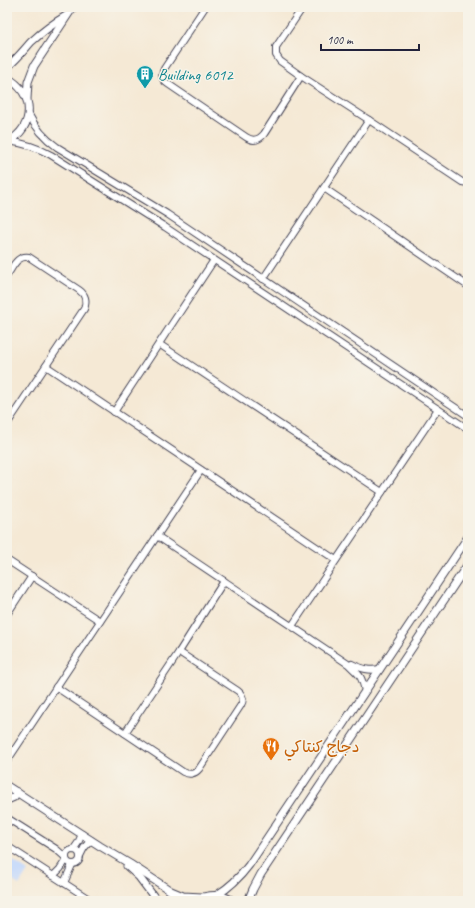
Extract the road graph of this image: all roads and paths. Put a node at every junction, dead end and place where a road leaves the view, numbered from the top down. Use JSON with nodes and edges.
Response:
{"nodes":[{"id":1,"x":73,"y":7,"type":"edge"},
{"id":2,"x":205,"y":7,"type":"edge"},
{"id":3,"x":303,"y":7,"type":"edge"},
{"id":4,"x":68,"y":14,"type":"junction"},
{"id":5,"x":7,"y":67,"type":"edge"},
{"id":6,"x":301,"y":76,"type":"junction"},
{"id":7,"x":7,"y":78,"type":"edge"},
{"id":8,"x":27,"y":99,"type":"junction"},
{"id":9,"x":28,"y":113,"type":"junction"},
{"id":10,"x":369,"y":120,"type":"junction"},
{"id":11,"x":7,"y":142,"type":"edge"},
{"id":12,"x":468,"y":183,"type":"edge"},
{"id":13,"x":324,"y":188,"type":"junction"},
{"id":14,"x":214,"y":260,"type":"junction"},
{"id":15,"x":7,"y":276,"type":"edge"},
{"id":16,"x":263,"y":278,"type":"junction"},
{"id":17,"x":468,"y":286,"type":"edge"},
{"id":18,"x":159,"y":344,"type":"junction"},
{"id":19,"x":46,"y":366,"type":"junction"},
{"id":20,"x":438,"y":409,"type":"junction"},
{"id":21,"x":114,"y":412,"type":"junction"},
{"id":22,"x":468,"y":416,"type":"edge"},
{"id":23,"x":7,"y":424,"type":"edge"},
{"id":24,"x":468,"y":429,"type":"edge"},
{"id":25,"x":201,"y":470,"type":"junction"},
{"id":26,"x":382,"y":492,"type":"junction"},
{"id":27,"x":157,"y":536,"type":"junction"},
{"id":28,"x":468,"y":537,"type":"edge"},
{"id":29,"x":7,"y":560,"type":"edge"},
{"id":30,"x":336,"y":560,"type":"junction"},
{"id":31,"x":468,"y":564,"type":"edge"},
{"id":32,"x":32,"y":576,"type":"junction"},
{"id":33,"x":224,"y":581,"type":"junction"},
{"id":34,"x":7,"y":614,"type":"edge"},
{"id":35,"x":100,"y":621,"type":"junction"},
{"id":36,"x":292,"y":626,"type":"junction"},
{"id":37,"x":179,"y":652,"type":"junction"},
{"id":38,"x":348,"y":664,"type":"junction"},
{"id":39,"x":380,"y":669,"type":"junction"},
{"id":40,"x":56,"y":687,"type":"junction"},
{"id":41,"x":365,"y":691,"type":"junction"},
{"id":42,"x":125,"y":733,"type":"junction"},
{"id":43,"x":7,"y":761,"type":"edge"},
{"id":44,"x":7,"y":786,"type":"edge"},
{"id":45,"x":17,"y":792,"type":"junction"},
{"id":46,"x":7,"y":800,"type":"edge"},
{"id":47,"x":7,"y":818,"type":"edge"},
{"id":48,"x":82,"y":834,"type":"junction"},
{"id":49,"x":91,"y":840,"type":"junction"},
{"id":50,"x":7,"y":846,"type":"edge"},
{"id":51,"x":100,"y":846,"type":"junction"},
{"id":52,"x":73,"y":850,"type":"junction"},
{"id":53,"x":80,"y":856,"type":"junction"},
{"id":54,"x":65,"y":858,"type":"junction"},
{"id":55,"x":72,"y":865,"type":"junction"},
{"id":56,"x":53,"y":876,"type":"junction"},
{"id":57,"x":64,"y":883,"type":"junction"},
{"id":58,"x":217,"y":895,"type":"junction"},
{"id":59,"x":198,"y":899,"type":"edge"},
{"id":60,"x":92,"y":901,"type":"edge"},
{"id":61,"x":157,"y":901,"type":"edge"},
{"id":62,"x":233,"y":901,"type":"edge"},
{"id":63,"x":248,"y":901,"type":"edge"}],
"edges":[{"from":1,"to":4,"type":"street"},
{"from":2,"to":6,"type":"street"},
{"from":3,"to":6,"type":"street"},
{"from":4,"to":5,"type":"street"},
{"from":4,"to":8,"type":"street"},
{"from":6,"to":10,"type":"street"},
{"from":7,"to":8,"type":"street"},
{"from":8,"to":9,"type":"street"},
{"from":9,"to":11,"type":"street"},
{"from":9,"to":16,"type":"street"},
{"from":10,"to":12,"type":"street"},
{"from":10,"to":13,"type":"street"},
{"from":11,"to":14,"type":"street"},
{"from":13,"to":16,"type":"street"},
{"from":13,"to":17,"type":"street"},
{"from":14,"to":18,"type":"street"},
{"from":14,"to":20,"type":"street"},
{"from":15,"to":19,"type":"street"},
{"from":16,"to":22,"type":"street"},
{"from":18,"to":21,"type":"street"},
{"from":18,"to":26,"type":"street"},
{"from":19,"to":21,"type":"street"},
{"from":19,"to":23,"type":"street"},
{"from":20,"to":24,"type":"street"},
{"from":20,"to":26,"type":"street"},
{"from":21,"to":25,"type":"street"},
{"from":25,"to":27,"type":"street"},
{"from":25,"to":30,"type":"street"},
{"from":26,"to":30,"type":"street"},
{"from":27,"to":33,"type":"street"},
{"from":27,"to":35,"type":"street"},
{"from":28,"to":39,"type":"street"},
{"from":29,"to":32,"type":"street"},
{"from":30,"to":36,"type":"street"},
{"from":31,"to":63,"type":"street"},
{"from":32,"to":34,"type":"street"},
{"from":32,"to":35,"type":"street"},
{"from":33,"to":36,"type":"street"},
{"from":33,"to":37,"type":"street"},
{"from":35,"to":40,"type":"street"},
{"from":36,"to":38,"type":"street"},
{"from":37,"to":42,"type":"street"},
{"from":37,"to":42,"type":"street"},
{"from":38,"to":39,"type":"street"},
{"from":38,"to":41,"type":"street"},
{"from":39,"to":41,"type":"street"},
{"from":40,"to":42,"type":"street"},
{"from":40,"to":43,"type":"street"},
{"from":41,"to":58,"type":"street"},
{"from":44,"to":45,"type":"street"},
{"from":45,"to":46,"type":"street"},
{"from":45,"to":48,"type":"street"},
{"from":47,"to":54,"type":"street"},
{"from":48,"to":49,"type":"street"},
{"from":48,"to":52,"type":"street"},
{"from":49,"to":51,"type":"street"},
{"from":49,"to":53,"type":"street"},
{"from":50,"to":56,"type":"street"},
{"from":51,"to":59,"type":"street"},
{"from":51,"to":61,"type":"street"},
{"from":52,"to":53,"type":"street"},
{"from":52,"to":54,"type":"street"},
{"from":53,"to":55,"type":"street"},
{"from":54,"to":55,"type":"street"},
{"from":54,"to":56,"type":"street"},
{"from":55,"to":57,"type":"street"},
{"from":56,"to":57,"type":"street"},
{"from":57,"to":60,"type":"street"},
{"from":58,"to":59,"type":"street"},
{"from":58,"to":62,"type":"street"}]}
